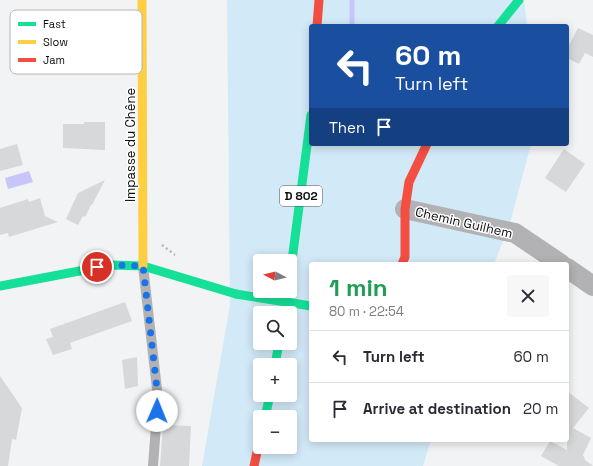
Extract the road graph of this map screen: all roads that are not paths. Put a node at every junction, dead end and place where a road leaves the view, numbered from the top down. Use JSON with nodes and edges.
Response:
{"nodes":[{"id":1,"x":142,"y":0,"type":"edge"},
{"id":2,"x":319,"y":0,"type":"edge"},
{"id":3,"x":518,"y":0,"type":"edge"},
{"id":4,"x":318,"y":24,"type":"edge"},
{"id":5,"x":500,"y":24,"type":"edge"},
{"id":6,"x":309,"y":130,"type":"edge"},
{"id":7,"x":426,"y":146,"type":"edge"},
{"id":8,"x":405,"y":209,"type":"junction"},
{"id":9,"x":293,"y":254,"type":"edge"},
{"id":10,"x":403,"y":262,"type":"edge"},
{"id":11,"x":558,"y":262,"type":"edge"},
{"id":12,"x":143,"y":266,"type":"junction"},
{"id":13,"x":569,"y":269,"type":"edge"},
{"id":14,"x":0,"y":286,"type":"edge"},
{"id":15,"x":593,"y":286,"type":"edge"},
{"id":16,"x":309,"y":306,"type":"edge"},
{"id":17,"x":257,"y":454,"type":"edge"},
{"id":18,"x":153,"y":466,"type":"edge"},
{"id":19,"x":254,"y":466,"type":"edge"}],
"edges":[{"from":1,"to":12,"type":"street","name":"Impasse du Chêne"},
{"from":2,"to":4,"type":"street"},
{"from":3,"to":5,"type":"street"},
{"from":6,"to":9,"type":"street","number":"D 802"},
{"from":7,"to":8,"type":"street"},
{"from":8,"to":10,"type":"street"},
{"from":8,"to":11,"type":"street","name":"Chemin Guilhem"},
{"from":12,"to":14,"type":"street"},
{"from":12,"to":16,"type":"street","bridge":true},
{"from":12,"to":18,"type":"lane"},
{"from":13,"to":15,"type":"street"},
{"from":17,"to":19,"type":"street"}]}
